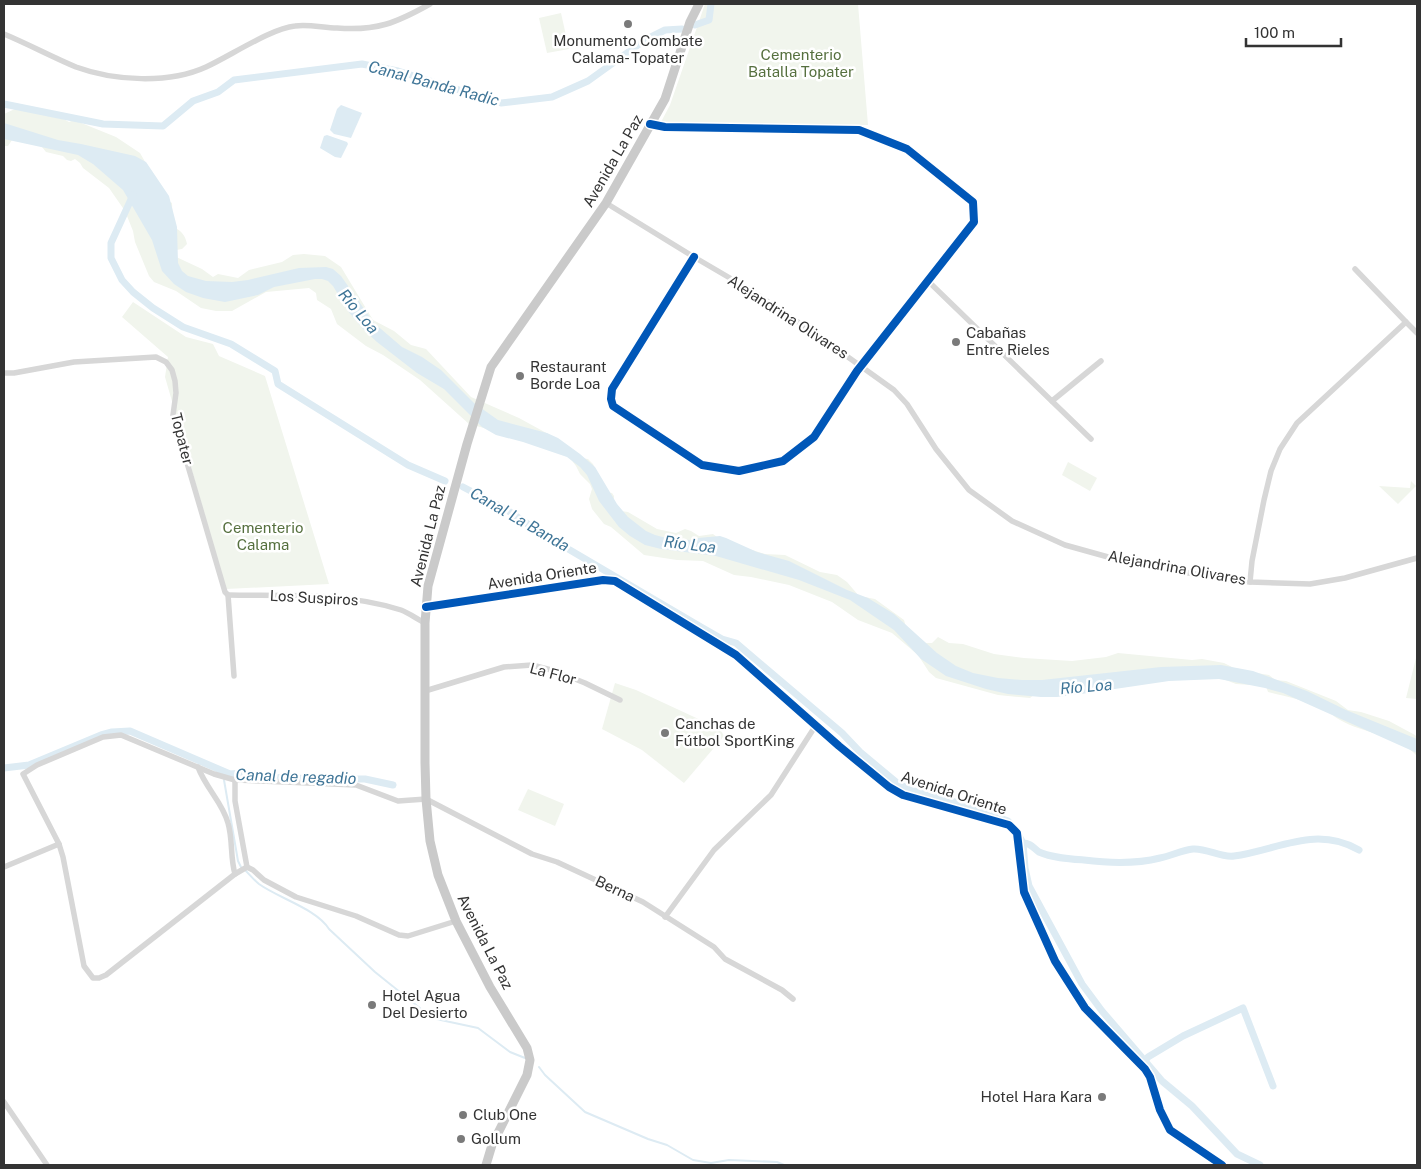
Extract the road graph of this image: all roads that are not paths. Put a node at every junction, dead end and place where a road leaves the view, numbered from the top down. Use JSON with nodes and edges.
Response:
{"nodes":[{"id":1,"x":430,"y":4,"type":"edge"},
{"id":2,"x":699,"y":4,"type":"edge"},
{"id":3,"x":4,"y":34,"type":"edge"},
{"id":4,"x":650,"y":124,"type":"junction"},
{"id":5,"x":606,"y":203,"type":"junction"},
{"id":6,"x":694,"y":257,"type":"junction"},
{"id":7,"x":1355,"y":269,"type":"dead end"},
{"id":8,"x":928,"y":281,"type":"junction"},
{"id":9,"x":1406,"y":322,"type":"junction"},
{"id":10,"x":1417,"y":333,"type":"edge"},
{"id":11,"x":1101,"y":361,"type":"dead end"},
{"id":12,"x":861,"y":365,"type":"junction"},
{"id":13,"x":4,"y":373,"type":"edge"},
{"id":14,"x":1052,"y":401,"type":"junction"},
{"id":15,"x":1091,"y":439,"type":"dead end"},
{"id":16,"x":1417,"y":558,"type":"edge"},
{"id":17,"x":1250,"y":582,"type":"junction"},
{"id":18,"x":228,"y":595,"type":"junction"},
{"id":19,"x":426,"y":607,"type":"junction"},
{"id":20,"x":425,"y":623,"type":"junction"},
{"id":21,"x":234,"y":676,"type":"dead end"},
{"id":22,"x":425,"y":691,"type":"junction"},
{"id":23,"x":620,"y":700,"type":"dead end"},
{"id":24,"x":816,"y":725,"type":"junction"},
{"id":25,"x":198,"y":768,"type":"junction"},
{"id":26,"x":235,"y":780,"type":"junction"},
{"id":27,"x":426,"y":799,"type":"junction"},
{"id":28,"x":59,"y":844,"type":"junction"},
{"id":29,"x":4,"y":867,"type":"edge"},
{"id":30,"x":247,"y":867,"type":"junction"},
{"id":31,"x":235,"y":874,"type":"junction"},
{"id":32,"x":665,"y":917,"type":"junction"},
{"id":33,"x":456,"y":921,"type":"junction"},
{"id":34,"x":793,"y":999,"type":"dead end"},
{"id":35,"x":4,"y":1102,"type":"edge"},
{"id":36,"x":47,"y":1165,"type":"edge"},
{"id":37,"x":486,"y":1165,"type":"edge"},
{"id":38,"x":1222,"y":1165,"type":"edge"}],
"edges":[{"from":1,"to":3,"type":"street"},
{"from":2,"to":4,"type":"main road","name":"Avenida La Paz"},
{"from":4,"to":5,"type":"main road","name":"Avenida La Paz"},
{"from":4,"to":8,"type":"street"},
{"from":5,"to":6,"type":"street","name":"Alejandrina Olivares"},
{"from":5,"to":19,"type":"main road","name":"Avenida La Paz"},
{"from":6,"to":12,"type":"street","name":"Alejandrina Olivares"},
{"from":6,"to":12,"type":"street"},
{"from":7,"to":9,"type":"street"},
{"from":8,"to":12,"type":"street"},
{"from":8,"to":14,"type":"street"},
{"from":9,"to":10,"type":"street"},
{"from":9,"to":17,"type":"street"},
{"from":11,"to":14,"type":"street"},
{"from":12,"to":17,"type":"street","name":"Alejandrina Olivares"},
{"from":13,"to":18,"type":"street","name":"Topater"},
{"from":14,"to":15,"type":"street"},
{"from":16,"to":17,"type":"street","name":"Alejandrina Olivares"},
{"from":18,"to":20,"type":"street","name":"Los Suspiros"},
{"from":18,"to":21,"type":"street","name":"Topater"},
{"from":19,"to":20,"type":"main road","name":"Avenida La Paz"},
{"from":19,"to":24,"type":"street","name":"Avenida Oriente"},
{"from":20,"to":22,"type":"main road","name":"Avenida La Paz"},
{"from":22,"to":23,"type":"street","name":"La Flor"},
{"from":22,"to":27,"type":"main road","name":"Avenida La Paz"},
{"from":24,"to":32,"type":"street"},
{"from":24,"to":38,"type":"street","name":"Avenida Oriente"},
{"from":25,"to":26,"type":"street"},
{"from":25,"to":28,"type":"street"},
{"from":25,"to":31,"type":"street"},
{"from":26,"to":27,"type":"street"},
{"from":26,"to":30,"type":"street"},
{"from":27,"to":32,"type":"street","name":"Berna"},
{"from":27,"to":33,"type":"main road","name":"Avenida La Paz"},
{"from":28,"to":29,"type":"street"},
{"from":28,"to":31,"type":"street"},
{"from":30,"to":31,"type":"street"},
{"from":30,"to":33,"type":"street"},
{"from":32,"to":34,"type":"street","name":"Berna"},
{"from":33,"to":37,"type":"main road","name":"Avenida La Paz"},
{"from":35,"to":36,"type":"street"}]}
